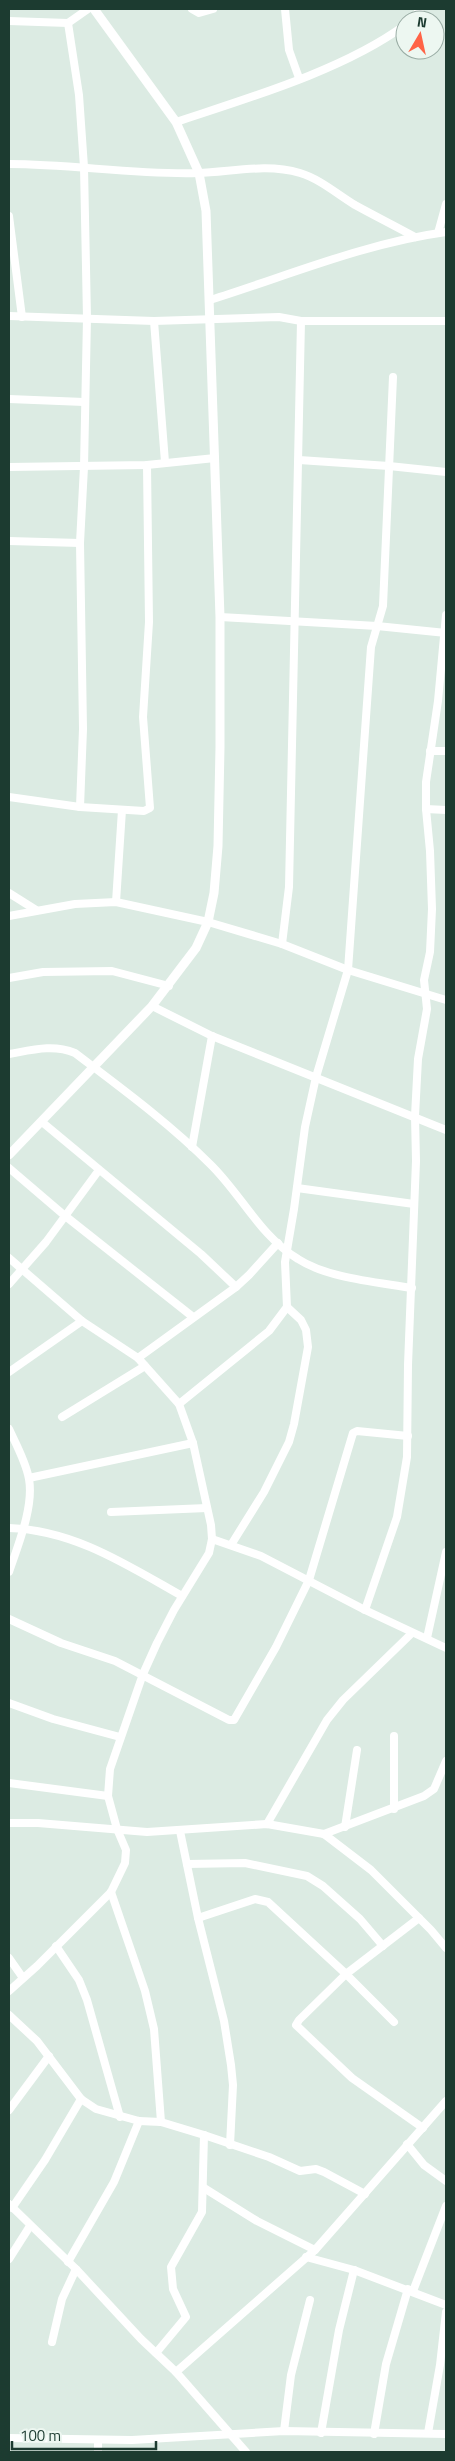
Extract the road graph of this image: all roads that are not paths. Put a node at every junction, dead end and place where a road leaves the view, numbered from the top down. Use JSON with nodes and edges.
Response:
{"nodes":[{"id":1,"x":88,"y":9,"type":"edge"},
{"id":2,"x":94,"y":9,"type":"edge"},
{"id":3,"x":192,"y":9,"type":"edge"},
{"id":4,"x":213,"y":9,"type":"edge"},
{"id":5,"x":285,"y":9,"type":"edge"},
{"id":6,"x":9,"y":21,"type":"edge"},
{"id":7,"x":68,"y":23,"type":"junction"},
{"id":8,"x":395,"y":31,"type":"edge"},
{"id":9,"x":300,"y":78,"type":"junction"},
{"id":10,"x":176,"y":122,"type":"junction"},
{"id":11,"x":9,"y":164,"type":"edge"},
{"id":12,"x":84,"y":167,"type":"junction"},
{"id":13,"x":199,"y":173,"type":"junction"},
{"id":14,"x":446,"y":204,"type":"edge"},
{"id":15,"x":9,"y":216,"type":"edge"},
{"id":16,"x":442,"y":233,"type":"edge"},
{"id":17,"x":415,"y":237,"type":"junction"},
{"id":18,"x":210,"y":300,"type":"junction"},
{"id":19,"x":9,"y":316,"type":"edge"},
{"id":20,"x":22,"y":316,"type":"junction"},
{"id":21,"x":87,"y":318,"type":"junction"},
{"id":22,"x":210,"y":320,"type":"junction"},
{"id":23,"x":154,"y":321,"type":"junction"},
{"id":24,"x":301,"y":321,"type":"junction"},
{"id":25,"x":446,"y":321,"type":"edge"},
{"id":26,"x":393,"y":377,"type":"dead end"},
{"id":27,"x":9,"y":399,"type":"edge"},
{"id":28,"x":84,"y":402,"type":"junction"},
{"id":29,"x":215,"y":458,"type":"junction"},
{"id":30,"x":299,"y":460,"type":"junction"},
{"id":31,"x":165,"y":462,"type":"junction"},
{"id":32,"x":147,"y":465,"type":"junction"},
{"id":33,"x":389,"y":466,"type":"junction"},
{"id":34,"x":9,"y":467,"type":"edge"},
{"id":35,"x":84,"y":467,"type":"junction"},
{"id":36,"x":446,"y":472,"type":"edge"},
{"id":37,"x":9,"y":541,"type":"edge"},
{"id":38,"x":80,"y":543,"type":"junction"},
{"id":39,"x":446,"y":615,"type":"edge"},
{"id":40,"x":220,"y":617,"type":"junction"},
{"id":41,"x":296,"y":622,"type":"junction"},
{"id":42,"x":377,"y":626,"type":"junction"},
{"id":43,"x":445,"y":633,"type":"edge"},
{"id":44,"x":442,"y":701,"type":"edge"},
{"id":45,"x":430,"y":751,"type":"junction"},
{"id":46,"x":446,"y":751,"type":"edge"},
{"id":47,"x":9,"y":797,"type":"edge"},
{"id":48,"x":80,"y":807,"type":"junction"},
{"id":49,"x":426,"y":808,"type":"junction"},
{"id":50,"x":122,"y":810,"type":"junction"},
{"id":51,"x":446,"y":810,"type":"edge"},
{"id":52,"x":9,"y":893,"type":"edge"},
{"id":53,"x":116,"y":902,"type":"junction"},
{"id":54,"x":36,"y":910,"type":"junction"},
{"id":55,"x":9,"y":916,"type":"edge"},
{"id":56,"x":208,"y":922,"type":"junction"},
{"id":57,"x":282,"y":944,"type":"junction"},
{"id":58,"x":348,"y":970,"type":"junction"},
{"id":59,"x":9,"y":978,"type":"edge"},
{"id":60,"x":169,"y":986,"type":"junction"},
{"id":61,"x":425,"y":993,"type":"junction"},
{"id":62,"x":446,"y":1000,"type":"edge"},
{"id":63,"x":152,"y":1006,"type":"junction"},
{"id":64,"x":212,"y":1036,"type":"junction"},
{"id":65,"x":9,"y":1054,"type":"edge"},
{"id":66,"x":93,"y":1066,"type":"junction"},
{"id":67,"x":316,"y":1077,"type":"junction"},
{"id":68,"x":415,"y":1116,"type":"junction"},
{"id":69,"x":42,"y":1122,"type":"junction"},
{"id":70,"x":446,"y":1130,"type":"edge"},
{"id":71,"x":192,"y":1147,"type":"junction"},
{"id":72,"x":9,"y":1154,"type":"edge"},
{"id":73,"x":9,"y":1168,"type":"edge"},
{"id":74,"x":99,"y":1170,"type":"junction"},
{"id":75,"x":297,"y":1188,"type":"junction"},
{"id":76,"x":414,"y":1204,"type":"junction"},
{"id":77,"x":64,"y":1215,"type":"junction"},
{"id":78,"x":278,"y":1243,"type":"junction"},
{"id":79,"x":286,"y":1251,"type":"junction"},
{"id":80,"x":9,"y":1258,"type":"edge"},
{"id":81,"x":22,"y":1270,"type":"junction"},
{"id":82,"x":9,"y":1284,"type":"edge"},
{"id":83,"x":236,"y":1286,"type":"junction"},
{"id":84,"x":412,"y":1288,"type":"junction"},
{"id":85,"x":287,"y":1307,"type":"junction"},
{"id":86,"x":193,"y":1317,"type":"junction"},
{"id":87,"x":82,"y":1321,"type":"junction"},
{"id":88,"x":138,"y":1358,"type":"junction"},
{"id":89,"x":145,"y":1366,"type":"junction"},
{"id":90,"x":9,"y":1372,"type":"edge"},
{"id":91,"x":179,"y":1404,"type":"junction"},
{"id":92,"x":62,"y":1417,"type":"dead end"},
{"id":93,"x":9,"y":1429,"type":"edge"},
{"id":94,"x":408,"y":1436,"type":"junction"},
{"id":95,"x":194,"y":1443,"type":"junction"},
{"id":96,"x":29,"y":1478,"type":"junction"},
{"id":97,"x":208,"y":1508,"type":"junction"},
{"id":98,"x":111,"y":1512,"type":"dead end"},
{"id":99,"x":9,"y":1528,"type":"edge"},
{"id":100,"x":24,"y":1528,"type":"junction"},
{"id":101,"x":212,"y":1539,"type":"junction"},
{"id":102,"x":231,"y":1545,"type":"junction"},
{"id":103,"x":446,"y":1552,"type":"edge"},
{"id":104,"x":9,"y":1572,"type":"edge"},
{"id":105,"x":309,"y":1580,"type":"junction"},
{"id":106,"x":182,"y":1596,"type":"junction"},
{"id":107,"x":365,"y":1610,"type":"junction"},
{"id":108,"x":9,"y":1619,"type":"edge"},
{"id":109,"x":412,"y":1633,"type":"junction"},
{"id":110,"x":427,"y":1638,"type":"junction"},
{"id":111,"x":446,"y":1648,"type":"edge"},
{"id":112,"x":143,"y":1674,"type":"junction"},
{"id":113,"x":9,"y":1704,"type":"edge"},
{"id":114,"x":394,"y":1736,"type":"dead end"},
{"id":115,"x":120,"y":1737,"type":"junction"},
{"id":116,"x":358,"y":1750,"type":"dead end"},
{"id":117,"x":446,"y":1761,"type":"edge"},
{"id":118,"x":9,"y":1783,"type":"edge"},
{"id":119,"x":108,"y":1796,"type":"junction"},
{"id":120,"x":394,"y":1810,"type":"junction"},
{"id":121,"x":9,"y":1824,"type":"edge"},
{"id":122,"x":267,"y":1824,"type":"junction"},
{"id":123,"x":345,"y":1827,"type":"junction"},
{"id":124,"x":117,"y":1829,"type":"junction"},
{"id":125,"x":180,"y":1831,"type":"junction"},
{"id":126,"x":324,"y":1834,"type":"junction"},
{"id":127,"x":187,"y":1864,"type":"junction"},
{"id":128,"x":111,"y":1892,"type":"junction"},
{"id":129,"x":198,"y":1918,"type":"junction"},
{"id":130,"x":419,"y":1918,"type":"junction"},
{"id":131,"x":56,"y":1946,"type":"junction"},
{"id":132,"x":383,"y":1946,"type":"junction"},
{"id":133,"x":446,"y":1948,"type":"edge"},
{"id":134,"x":9,"y":1958,"type":"edge"},
{"id":135,"x":346,"y":1974,"type":"junction"},
{"id":136,"x":23,"y":1978,"type":"junction"},
{"id":137,"x":9,"y":1991,"type":"edge"},
{"id":138,"x":9,"y":2015,"type":"edge"},
{"id":139,"x":394,"y":2022,"type":"dead end"},
{"id":140,"x":49,"y":2056,"type":"junction"},
{"id":141,"x":81,"y":2098,"type":"junction"},
{"id":142,"x":446,"y":2101,"type":"edge"},
{"id":143,"x":9,"y":2110,"type":"edge"},
{"id":144,"x":120,"y":2117,"type":"junction"},
{"id":145,"x":139,"y":2121,"type":"junction"},
{"id":146,"x":161,"y":2122,"type":"junction"},
{"id":147,"x":423,"y":2128,"type":"junction"},
{"id":148,"x":204,"y":2135,"type":"junction"},
{"id":149,"x":407,"y":2144,"type":"junction"},
{"id":150,"x":230,"y":2145,"type":"junction"},
{"id":151,"x":446,"y":2181,"type":"edge"},
{"id":152,"x":204,"y":2188,"type":"junction"},
{"id":153,"x":365,"y":2194,"type":"junction"},
{"id":154,"x":10,"y":2206,"type":"edge"},
{"id":155,"x":446,"y":2206,"type":"edge"},
{"id":156,"x":30,"y":2226,"type":"junction"},
{"id":157,"x":315,"y":2250,"type":"junction"},
{"id":158,"x":306,"y":2257,"type":"junction"},
{"id":159,"x":9,"y":2258,"type":"edge"},
{"id":160,"x":68,"y":2262,"type":"junction"},
{"id":161,"x":76,"y":2269,"type":"junction"},
{"id":162,"x":354,"y":2270,"type":"junction"},
{"id":163,"x":410,"y":2290,"type":"junction"},
{"id":164,"x":310,"y":2300,"type":"dead end"},
{"id":165,"x":446,"y":2305,"type":"edge"},
{"id":166,"x":446,"y":2312,"type":"edge"},
{"id":167,"x":52,"y":2342,"type":"dead end"},
{"id":168,"x":156,"y":2353,"type":"junction"},
{"id":169,"x":176,"y":2372,"type":"junction"},
{"id":170,"x":284,"y":2431,"type":"junction"},
{"id":171,"x":321,"y":2433,"type":"junction"},
{"id":172,"x":428,"y":2433,"type":"junction"},
{"id":173,"x":374,"y":2434,"type":"junction"},
{"id":174,"x":446,"y":2434,"type":"edge"},
{"id":175,"x":230,"y":2435,"type":"junction"},
{"id":176,"x":9,"y":2438,"type":"edge"},
{"id":177,"x":98,"y":2440,"type":"junction"},
{"id":178,"x":98,"y":2452,"type":"edge"},
{"id":179,"x":246,"y":2452,"type":"edge"}],
"edges":[{"from":1,"to":7,"type":"street"},
{"from":2,"to":10,"type":"street"},
{"from":3,"to":4,"type":"street"},
{"from":5,"to":9,"type":"street"},
{"from":6,"to":7,"type":"street"},
{"from":7,"to":12,"type":"street"},
{"from":8,"to":9,"type":"street"},
{"from":9,"to":10,"type":"street"},
{"from":10,"to":13,"type":"street"},
{"from":11,"to":12,"type":"street"},
{"from":12,"to":13,"type":"street"},
{"from":12,"to":21,"type":"street"},
{"from":13,"to":17,"type":"street"},
{"from":13,"to":18,"type":"street"},
{"from":14,"to":16,"type":"street"},
{"from":15,"to":20,"type":"street"},
{"from":16,"to":17,"type":"street"},
{"from":17,"to":18,"type":"street"},
{"from":18,"to":22,"type":"street"},
{"from":19,"to":20,"type":"street"},
{"from":20,"to":21,"type":"street"},
{"from":21,"to":23,"type":"street"},
{"from":21,"to":28,"type":"street"},
{"from":22,"to":23,"type":"street"},
{"from":22,"to":24,"type":"street"},
{"from":22,"to":29,"type":"street"},
{"from":23,"to":31,"type":"street"},
{"from":24,"to":25,"type":"street"},
{"from":24,"to":30,"type":"street"},
{"from":26,"to":33,"type":"street"},
{"from":27,"to":28,"type":"street"},
{"from":28,"to":35,"type":"street"},
{"from":29,"to":31,"type":"street"},
{"from":29,"to":40,"type":"street"},
{"from":30,"to":33,"type":"street"},
{"from":30,"to":41,"type":"street"},
{"from":31,"to":32,"type":"street"},
{"from":32,"to":35,"type":"street"},
{"from":32,"to":50,"type":"street"},
{"from":33,"to":36,"type":"street"},
{"from":33,"to":42,"type":"street"},
{"from":34,"to":35,"type":"street"},
{"from":35,"to":38,"type":"street"},
{"from":37,"to":38,"type":"street"},
{"from":38,"to":48,"type":"street"},
{"from":39,"to":43,"type":"street"},
{"from":40,"to":41,"type":"street"},
{"from":40,"to":56,"type":"street"},
{"from":41,"to":42,"type":"street"},
{"from":41,"to":57,"type":"street"},
{"from":42,"to":43,"type":"street"},
{"from":42,"to":58,"type":"street"},
{"from":43,"to":44,"type":"street"},
{"from":44,"to":45,"type":"street"},
{"from":45,"to":46,"type":"street"},
{"from":45,"to":49,"type":"street"},
{"from":47,"to":48,"type":"street"},
{"from":48,"to":50,"type":"street"},
{"from":49,"to":51,"type":"street"},
{"from":49,"to":61,"type":"street"},
{"from":50,"to":53,"type":"street"},
{"from":52,"to":54,"type":"street"},
{"from":53,"to":54,"type":"street"},
{"from":53,"to":56,"type":"street"},
{"from":54,"to":55,"type":"street"},
{"from":56,"to":57,"type":"street"},
{"from":56,"to":60,"type":"street"},
{"from":57,"to":58,"type":"street"},
{"from":58,"to":61,"type":"street"},
{"from":58,"to":67,"type":"street"},
{"from":59,"to":60,"type":"street"},
{"from":60,"to":63,"type":"street"},
{"from":61,"to":62,"type":"street"},
{"from":61,"to":68,"type":"street"},
{"from":63,"to":64,"type":"street"},
{"from":63,"to":66,"type":"street"},
{"from":64,"to":67,"type":"street"},
{"from":64,"to":71,"type":"street"},
{"from":65,"to":66,"type":"street"},
{"from":66,"to":69,"type":"street"},
{"from":66,"to":71,"type":"street"},
{"from":67,"to":68,"type":"street"},
{"from":67,"to":75,"type":"street"},
{"from":68,"to":70,"type":"street"},
{"from":68,"to":76,"type":"street"},
{"from":69,"to":72,"type":"street"},
{"from":69,"to":74,"type":"street"},
{"from":71,"to":78,"type":"street"},
{"from":73,"to":77,"type":"street"},
{"from":74,"to":77,"type":"street"},
{"from":74,"to":83,"type":"street"},
{"from":75,"to":76,"type":"street"},
{"from":75,"to":79,"type":"street"},
{"from":76,"to":84,"type":"street"},
{"from":77,"to":81,"type":"street"},
{"from":77,"to":86,"type":"street"},
{"from":78,"to":79,"type":"street"},
{"from":78,"to":83,"type":"street"},
{"from":79,"to":84,"type":"street"},
{"from":79,"to":85,"type":"street"},
{"from":80,"to":81,"type":"street"},
{"from":81,"to":82,"type":"street"},
{"from":81,"to":87,"type":"street"},
{"from":83,"to":86,"type":"street"},
{"from":84,"to":94,"type":"street"},
{"from":85,"to":91,"type":"street"},
{"from":85,"to":102,"type":"street"},
{"from":86,"to":88,"type":"street"},
{"from":87,"to":88,"type":"street"},
{"from":87,"to":90,"type":"street"},
{"from":88,"to":89,"type":"street"},
{"from":89,"to":91,"type":"street"},
{"from":89,"to":92,"type":"street"},
{"from":91,"to":95,"type":"street"},
{"from":93,"to":96,"type":"street"},
{"from":94,"to":105,"type":"street"},
{"from":94,"to":107,"type":"street"},
{"from":95,"to":96,"type":"street"},
{"from":95,"to":97,"type":"street"},
{"from":96,"to":100,"type":"street"},
{"from":97,"to":98,"type":"street"},
{"from":97,"to":101,"type":"street"},
{"from":99,"to":100,"type":"street"},
{"from":100,"to":104,"type":"street"},
{"from":100,"to":106,"type":"street"},
{"from":101,"to":102,"type":"street"},
{"from":101,"to":106,"type":"street"},
{"from":102,"to":105,"type":"street"},
{"from":103,"to":110,"type":"street"},
{"from":105,"to":107,"type":"street"},
{"from":105,"to":112,"type":"street"},
{"from":106,"to":112,"type":"street"},
{"from":107,"to":109,"type":"street"},
{"from":108,"to":112,"type":"street"},
{"from":109,"to":110,"type":"street"},
{"from":109,"to":122,"type":"street"},
{"from":110,"to":111,"type":"street"},
{"from":112,"to":115,"type":"street"},
{"from":113,"to":115,"type":"street"},
{"from":114,"to":120,"type":"street"},
{"from":115,"to":119,"type":"street"},
{"from":116,"to":123,"type":"street"},
{"from":117,"to":120,"type":"street"},
{"from":118,"to":119,"type":"street"},
{"from":119,"to":124,"type":"street"},
{"from":120,"to":123,"type":"street"},
{"from":121,"to":124,"type":"street"},
{"from":122,"to":125,"type":"street"},
{"from":122,"to":126,"type":"street"},
{"from":123,"to":126,"type":"street"},
{"from":124,"to":125,"type":"street"},
{"from":124,"to":128,"type":"street"},
{"from":125,"to":127,"type":"street"},
{"from":126,"to":130,"type":"street"},
{"from":127,"to":129,"type":"street"},
{"from":127,"to":132,"type":"street"},
{"from":128,"to":131,"type":"street"},
{"from":128,"to":146,"type":"street"},
{"from":129,"to":135,"type":"street"},
{"from":129,"to":150,"type":"street"},
{"from":130,"to":132,"type":"street"},
{"from":130,"to":133,"type":"street"},
{"from":131,"to":136,"type":"street"},
{"from":131,"to":144,"type":"street"},
{"from":132,"to":135,"type":"street"},
{"from":134,"to":136,"type":"street"},
{"from":135,"to":139,"type":"street"},
{"from":135,"to":147,"type":"street"},
{"from":136,"to":137,"type":"street"},
{"from":138,"to":140,"type":"street"},
{"from":140,"to":141,"type":"street"},
{"from":140,"to":143,"type":"street"},
{"from":141,"to":144,"type":"street"},
{"from":141,"to":154,"type":"street"},
{"from":142,"to":147,"type":"street"},
{"from":144,"to":145,"type":"street"},
{"from":145,"to":146,"type":"street"},
{"from":145,"to":160,"type":"street"},
{"from":146,"to":148,"type":"street"},
{"from":147,"to":149,"type":"street"},
{"from":148,"to":150,"type":"street"},
{"from":148,"to":152,"type":"street"},
{"from":149,"to":151,"type":"street"},
{"from":149,"to":153,"type":"street"},
{"from":150,"to":153,"type":"street"},
{"from":152,"to":157,"type":"street"},
{"from":152,"to":168,"type":"street"},
{"from":153,"to":157,"type":"street"},
{"from":154,"to":156,"type":"street"},
{"from":155,"to":163,"type":"street"},
{"from":156,"to":159,"type":"street"},
{"from":156,"to":160,"type":"street"},
{"from":157,"to":158,"type":"street"},
{"from":158,"to":162,"type":"street"},
{"from":158,"to":169,"type":"street"},
{"from":160,"to":161,"type":"street"},
{"from":161,"to":167,"type":"street"},
{"from":161,"to":168,"type":"street"},
{"from":162,"to":163,"type":"street"},
{"from":162,"to":171,"type":"street"},
{"from":163,"to":165,"type":"street"},
{"from":163,"to":173,"type":"street"},
{"from":164,"to":170,"type":"street"},
{"from":166,"to":172,"type":"street"},
{"from":168,"to":169,"type":"street"},
{"from":169,"to":175,"type":"street"},
{"from":170,"to":171,"type":"street"},
{"from":170,"to":175,"type":"street"},
{"from":171,"to":173,"type":"street"},
{"from":172,"to":173,"type":"street"},
{"from":172,"to":174,"type":"street"},
{"from":175,"to":177,"type":"street"},
{"from":175,"to":179,"type":"street"},
{"from":176,"to":177,"type":"street"},
{"from":177,"to":178,"type":"street"}]}
